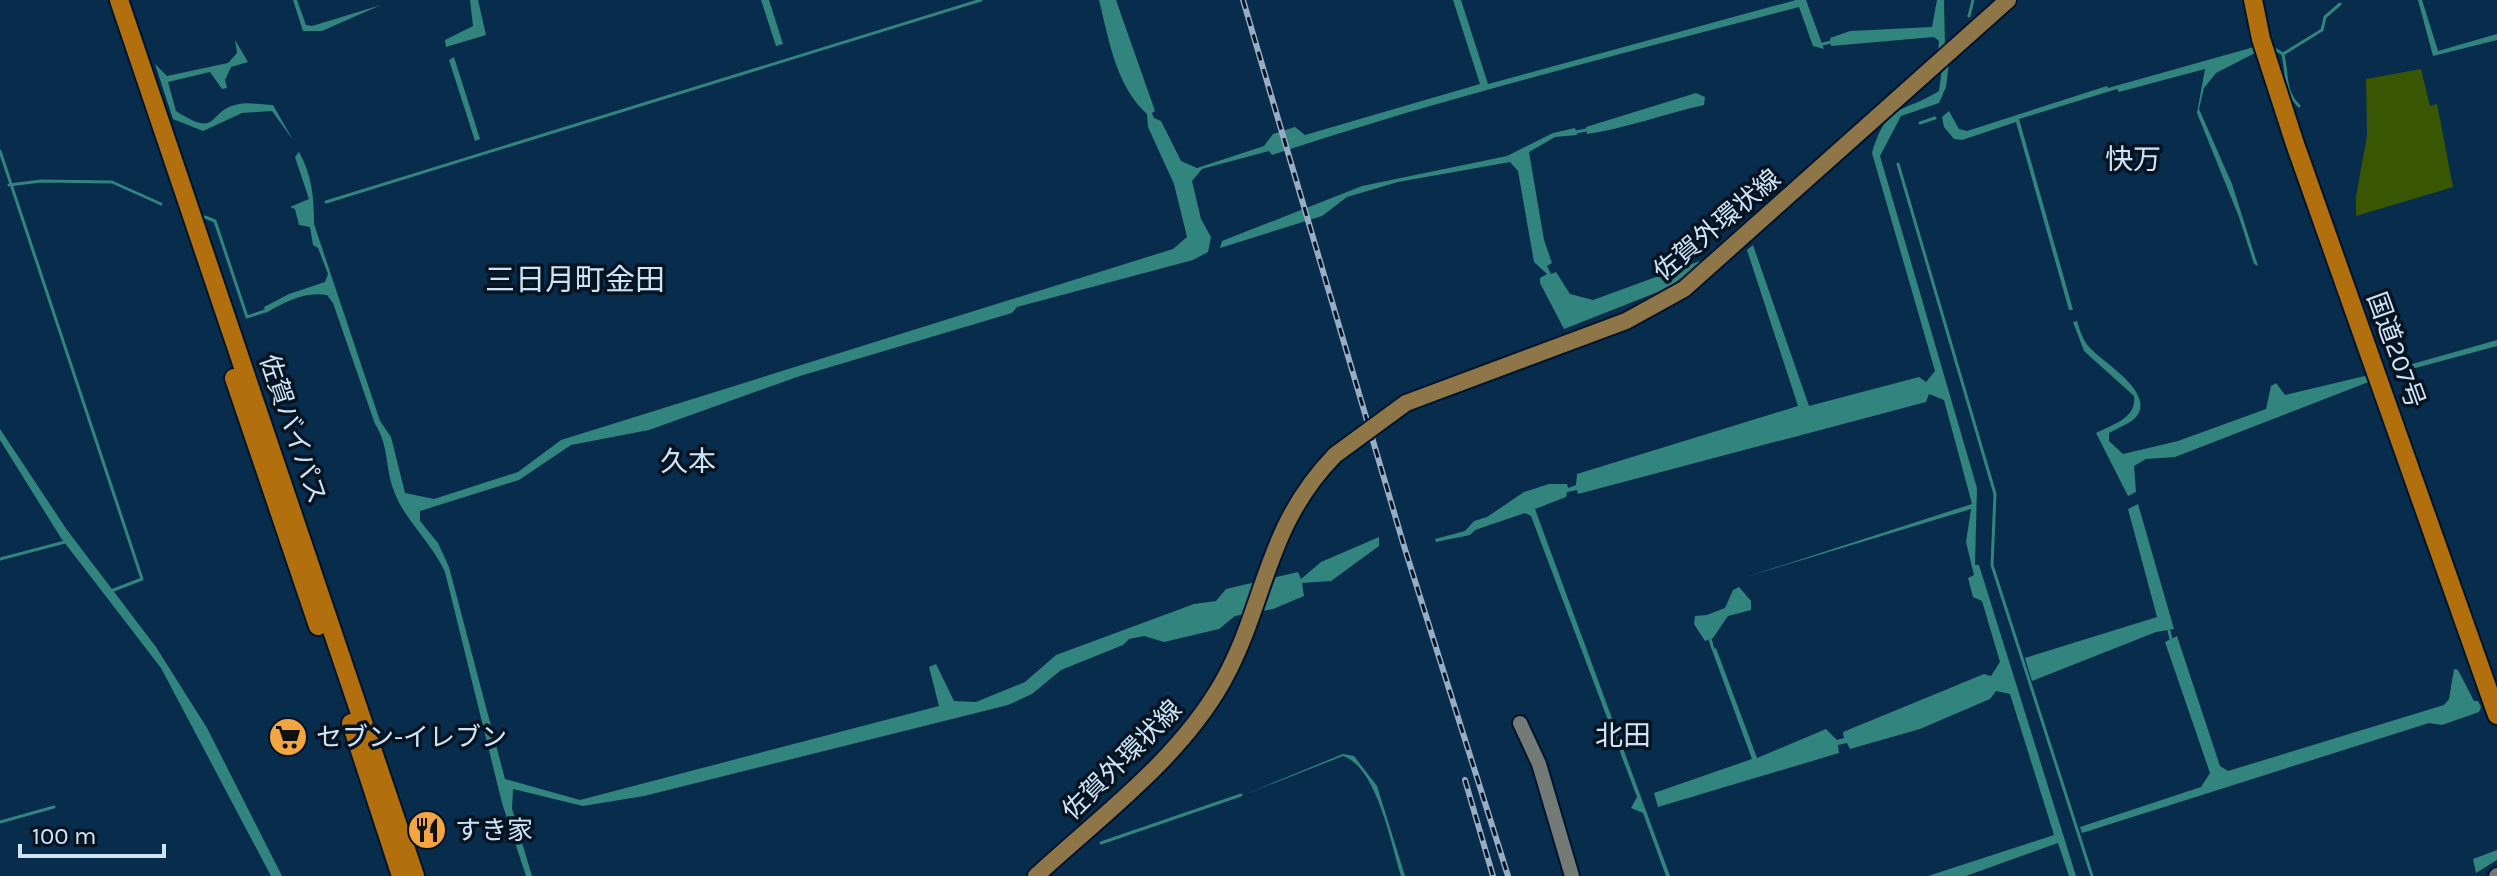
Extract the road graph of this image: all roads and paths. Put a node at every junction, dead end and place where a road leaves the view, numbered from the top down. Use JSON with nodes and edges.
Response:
{"nodes":[{"id":1,"x":106,"y":0,"type":"edge"},
{"id":2,"x":119,"y":0,"type":"edge"},
{"id":3,"x":2008,"y":0,"type":"edge"},
{"id":4,"x":2253,"y":0,"type":"edge"},
{"id":5,"x":2497,"y":715,"type":"edge"},
{"id":6,"x":1520,"y":723,"type":"dead end"},
{"id":7,"x":401,"y":876,"type":"edge"},
{"id":8,"x":415,"y":876,"type":"edge"},
{"id":9,"x":1036,"y":876,"type":"edge"},
{"id":10,"x":1572,"y":876,"type":"edge"}],
"edges":[{"from":1,"to":7,"type":"highway","name":"佐賀バイパス"},
{"from":2,"to":8,"type":"highway","name":"佐賀バイパス"},
{"from":3,"to":9,"type":"main road","name":"佐賀外環状線","bridge":true},
{"from":4,"to":5,"type":"highway","name":"国道207号"},
{"from":6,"to":10,"type":"main road"}]}
